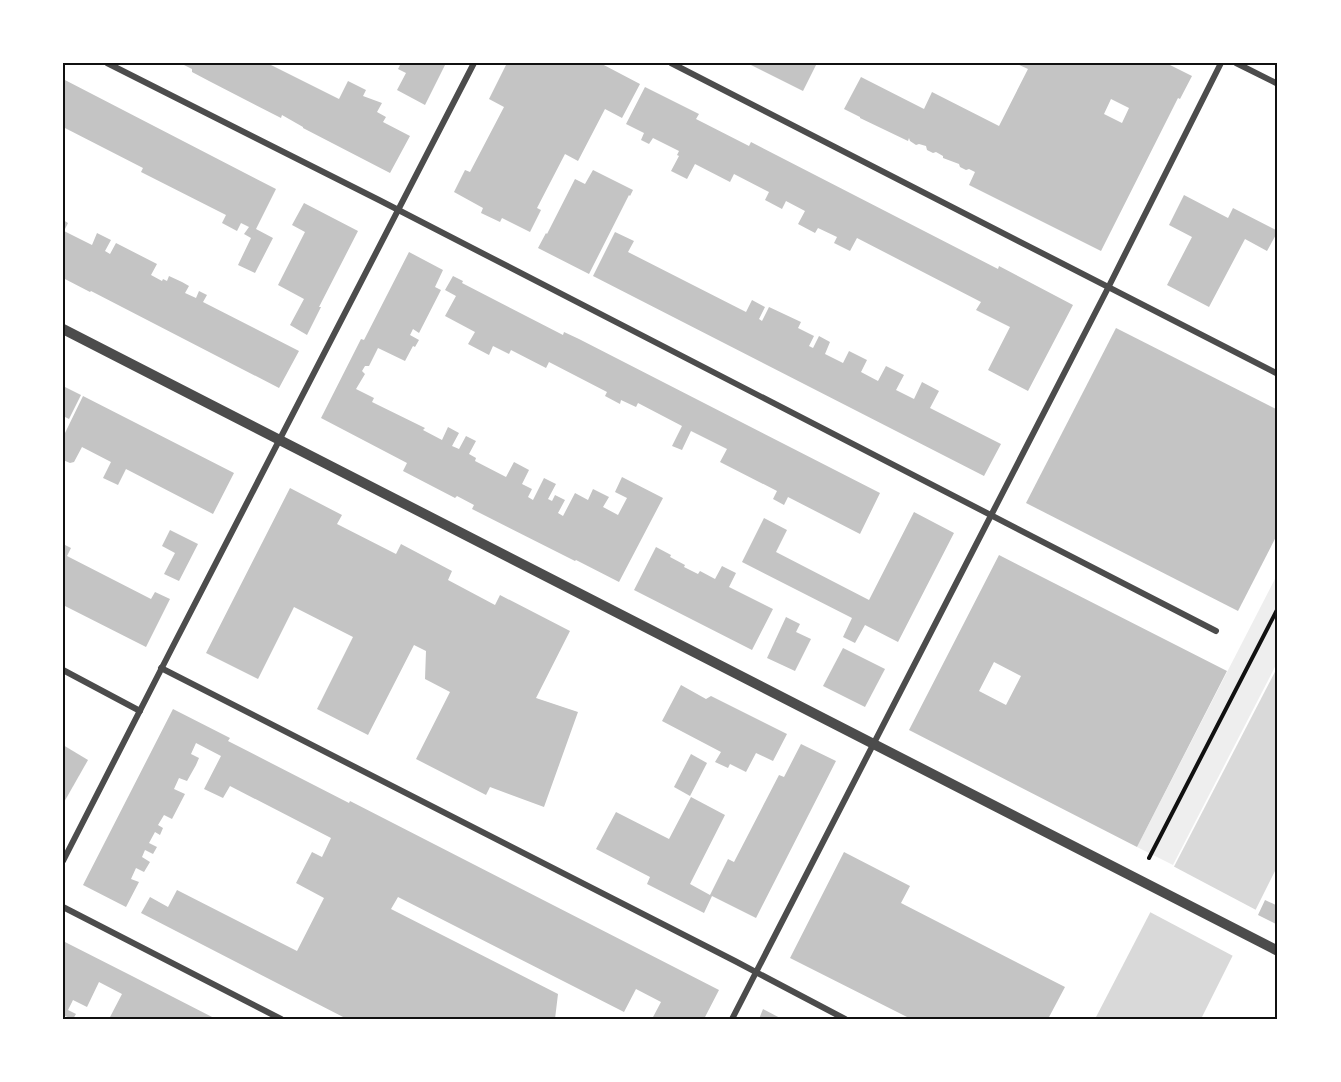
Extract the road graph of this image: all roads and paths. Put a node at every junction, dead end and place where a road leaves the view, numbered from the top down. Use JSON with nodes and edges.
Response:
{"nodes":[{"id":1,"x":107,"y":63,"type":"edge"},
{"id":2,"x":474,"y":63,"type":"edge"},
{"id":3,"x":671,"y":63,"type":"edge"},
{"id":4,"x":1221,"y":63,"type":"edge"},
{"id":5,"x":1236,"y":63,"type":"edge"},
{"id":6,"x":1278,"y":84,"type":"edge"},
{"id":7,"x":398,"y":210,"type":"junction"},
{"id":8,"x":1108,"y":288,"type":"junction"},
{"id":9,"x":63,"y":329,"type":"edge"},
{"id":10,"x":1278,"y":375,"type":"edge"},
{"id":11,"x":279,"y":439,"type":"junction"},
{"id":12,"x":991,"y":516,"type":"junction"},
{"id":13,"x":1278,"y":608,"type":"edge"},
{"id":14,"x":1216,"y":632,"type":"dead end"},
{"id":15,"x":161,"y":668,"type":"junction"},
{"id":16,"x":63,"y":670,"type":"edge"},
{"id":17,"x":140,"y":711,"type":"junction"},
{"id":18,"x":873,"y":745,"type":"junction"},
{"id":19,"x":1149,"y":858,"type":"dead end"},
{"id":20,"x":63,"y":861,"type":"edge"},
{"id":21,"x":63,"y":907,"type":"edge"},
{"id":22,"x":1278,"y":951,"type":"edge"},
{"id":23,"x":756,"y":972,"type":"junction"},
{"id":24,"x":281,"y":1019,"type":"edge"},
{"id":25,"x":732,"y":1019,"type":"edge"},
{"id":26,"x":844,"y":1019,"type":"edge"}],
"edges":[{"from":1,"to":7,"type":"street"},
{"from":2,"to":7,"type":"street"},
{"from":3,"to":8,"type":"street"},
{"from":4,"to":8,"type":"street"},
{"from":5,"to":6,"type":"street"},
{"from":7,"to":11,"type":"street"},
{"from":7,"to":12,"type":"street"},
{"from":8,"to":10,"type":"street"},
{"from":8,"to":12,"type":"street"},
{"from":9,"to":11,"type":"street"},
{"from":11,"to":15,"type":"street"},
{"from":11,"to":18,"type":"street"},
{"from":12,"to":14,"type":"street"},
{"from":12,"to":18,"type":"street"},
{"from":13,"to":19,"type":"path"},
{"from":15,"to":17,"type":"street"},
{"from":15,"to":23,"type":"street"},
{"from":16,"to":17,"type":"street"},
{"from":17,"to":20,"type":"street"},
{"from":18,"to":22,"type":"street"},
{"from":18,"to":23,"type":"street"},
{"from":21,"to":24,"type":"street"},
{"from":23,"to":25,"type":"street"},
{"from":23,"to":26,"type":"street"}]}
